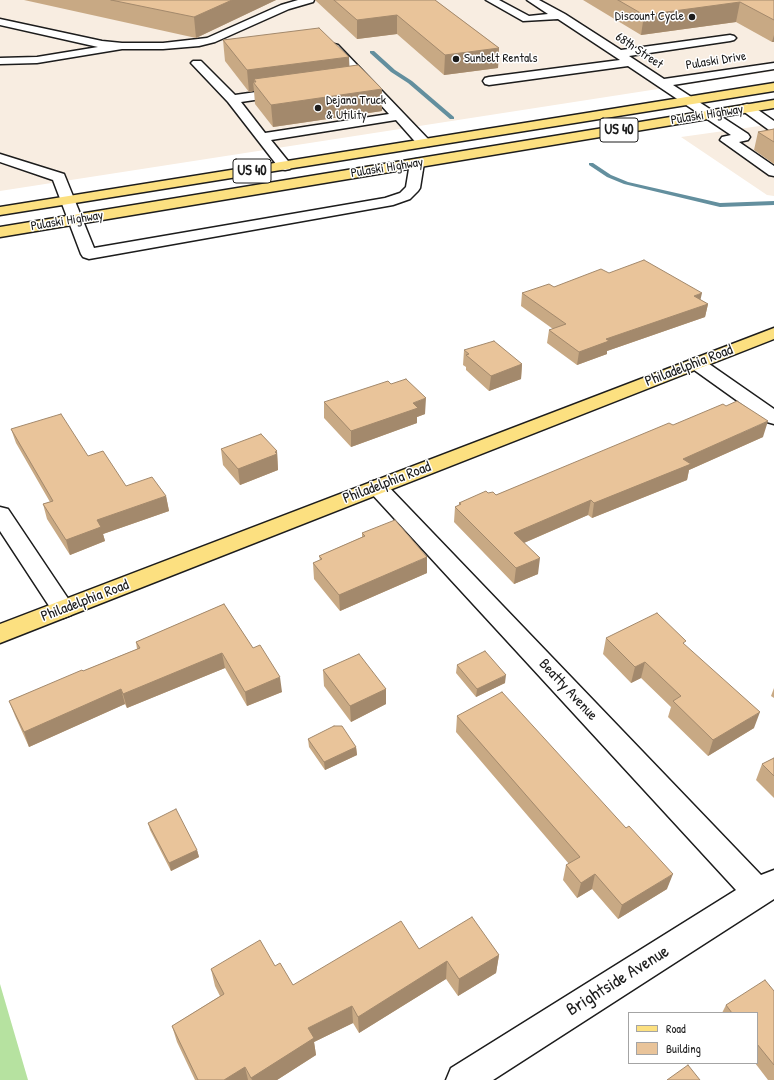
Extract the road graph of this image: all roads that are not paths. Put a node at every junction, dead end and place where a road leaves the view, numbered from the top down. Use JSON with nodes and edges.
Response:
{"nodes":[{"id":1,"x":309,"y":0,"type":"edge"},
{"id":2,"x":491,"y":0,"type":"edge"},
{"id":3,"x":532,"y":0,"type":"edge"},
{"id":4,"x":561,"y":16,"type":"junction"},
{"id":5,"x":0,"y":22,"type":"edge"},
{"id":6,"x":730,"y":38,"type":"dead end"},
{"id":7,"x":122,"y":46,"type":"junction"},
{"id":8,"x":334,"y":47,"type":"edge"},
{"id":9,"x":619,"y":54,"type":"junction"},
{"id":10,"x":0,"y":61,"type":"edge"},
{"id":11,"x":631,"y":62,"type":"junction"},
{"id":12,"x":197,"y":63,"type":"dead end"},
{"id":13,"x":774,"y":66,"type":"edge"},
{"id":14,"x":366,"y":81,"type":"junction"},
{"id":15,"x":489,"y":81,"type":"dead end"},
{"id":16,"x":662,"y":83,"type":"junction"},
{"id":17,"x":350,"y":84,"type":"edge"},
{"id":18,"x":774,"y":87,"type":"edge"},
{"id":19,"x":295,"y":91,"type":"edge"},
{"id":20,"x":232,"y":99,"type":"junction"},
{"id":21,"x":688,"y":101,"type":"junction"},
{"id":22,"x":774,"y":104,"type":"edge"},
{"id":23,"x":747,"y":108,"type":"junction"},
{"id":24,"x":710,"y":115,"type":"junction"},
{"id":25,"x":398,"y":116,"type":"junction"},
{"id":26,"x":774,"y":127,"type":"edge"},
{"id":27,"x":774,"y":132,"type":"edge"},
{"id":28,"x":262,"y":136,"type":"junction"},
{"id":29,"x":743,"y":137,"type":"junction"},
{"id":30,"x":424,"y":143,"type":"junction"},
{"id":31,"x":0,"y":158,"type":"edge"},
{"id":32,"x":417,"y":163,"type":"junction"},
{"id":33,"x":285,"y":166,"type":"junction"},
{"id":34,"x":774,"y":172,"type":"edge"},
{"id":35,"x":67,"y":201,"type":"junction"},
{"id":36,"x":0,"y":211,"type":"edge"},
{"id":37,"x":74,"y":219,"type":"junction"},
{"id":38,"x":0,"y":232,"type":"edge"},
{"id":39,"x":774,"y":333,"type":"edge"},
{"id":40,"x":696,"y":364,"type":"junction"},
{"id":41,"x":774,"y":418,"type":"edge"},
{"id":42,"x":378,"y":487,"type":"junction"},
{"id":43,"x":0,"y":514,"type":"edge"},
{"id":44,"x":63,"y":609,"type":"junction"},
{"id":45,"x":0,"y":634,"type":"edge"},
{"id":46,"x":766,"y":888,"type":"edge"},
{"id":47,"x":462,"y":1080,"type":"edge"}],
"edges":[{"from":1,"to":7,"type":"street"},
{"from":2,"to":4,"type":"street"},
{"from":3,"to":4,"type":"street","name":"68th Street"},
{"from":4,"to":9,"type":"street","name":"68th Street"},
{"from":5,"to":7,"type":"street"},
{"from":6,"to":9,"type":"street"},
{"from":7,"to":10,"type":"street"},
{"from":8,"to":14,"type":"street"},
{"from":9,"to":11,"type":"street","name":"68th Street"},
{"from":11,"to":15,"type":"street"},
{"from":11,"to":16,"type":"street","name":"68th Street"},
{"from":12,"to":20,"type":"street"},
{"from":13,"to":16,"type":"street","name":"Pulaski Drive"},
{"from":14,"to":17,"type":"street"},
{"from":14,"to":25,"type":"street"},
{"from":16,"to":21,"type":"street","name":"68th Street"},
{"from":18,"to":21,"type":"main road","name":"Pulaski Highway","number":"US 40"},
{"from":19,"to":20,"type":"street"},
{"from":20,"to":28,"type":"street"},
{"from":21,"to":24,"type":"street","name":"68th Street"},
{"from":21,"to":30,"type":"main road","name":"Pulaski Highway","number":"US 40"},
{"from":22,"to":23,"type":"main road","name":"Pulaski Highway","number":"US 40"},
{"from":23,"to":24,"type":"main road","name":"Pulaski Highway","number":"US 40"},
{"from":23,"to":26,"type":"street"},
{"from":24,"to":29,"type":"street","name":"68th Street"},
{"from":24,"to":32,"type":"main road","name":"Pulaski Highway","number":"US 40"},
{"from":25,"to":28,"type":"street"},
{"from":25,"to":30,"type":"street"},
{"from":27,"to":29,"type":"street"},
{"from":28,"to":33,"type":"street"},
{"from":29,"to":34,"type":"street"},
{"from":30,"to":33,"type":"main road","name":"Pulaski Highway","number":"US 40"},
{"from":31,"to":35,"type":"street"},
{"from":32,"to":37,"type":"main road","name":"Pulaski Highway","number":"US 40"},
{"from":32,"to":37,"type":"street"},
{"from":33,"to":35,"type":"main road","name":"Pulaski Highway","number":"US 40"},
{"from":35,"to":36,"type":"main road","name":"Pulaski Highway","number":"US 40"},
{"from":35,"to":37,"type":"street"},
{"from":37,"to":38,"type":"main road","name":"Pulaski Highway","number":"US 40"},
{"from":39,"to":40,"type":"main road","name":"Philadelphia Road"},
{"from":40,"to":41,"type":"street"},
{"from":40,"to":42,"type":"main road","name":"Philadelphia Road"},
{"from":42,"to":44,"type":"main road","name":"Philadelphia Road"},
{"from":42,"to":46,"type":"street","name":"Beatty Avenue"},
{"from":43,"to":44,"type":"street"},
{"from":44,"to":45,"type":"main road","name":"Philadelphia Road"},
{"from":46,"to":47,"type":"street","name":"Brightside Avenue"}]}
